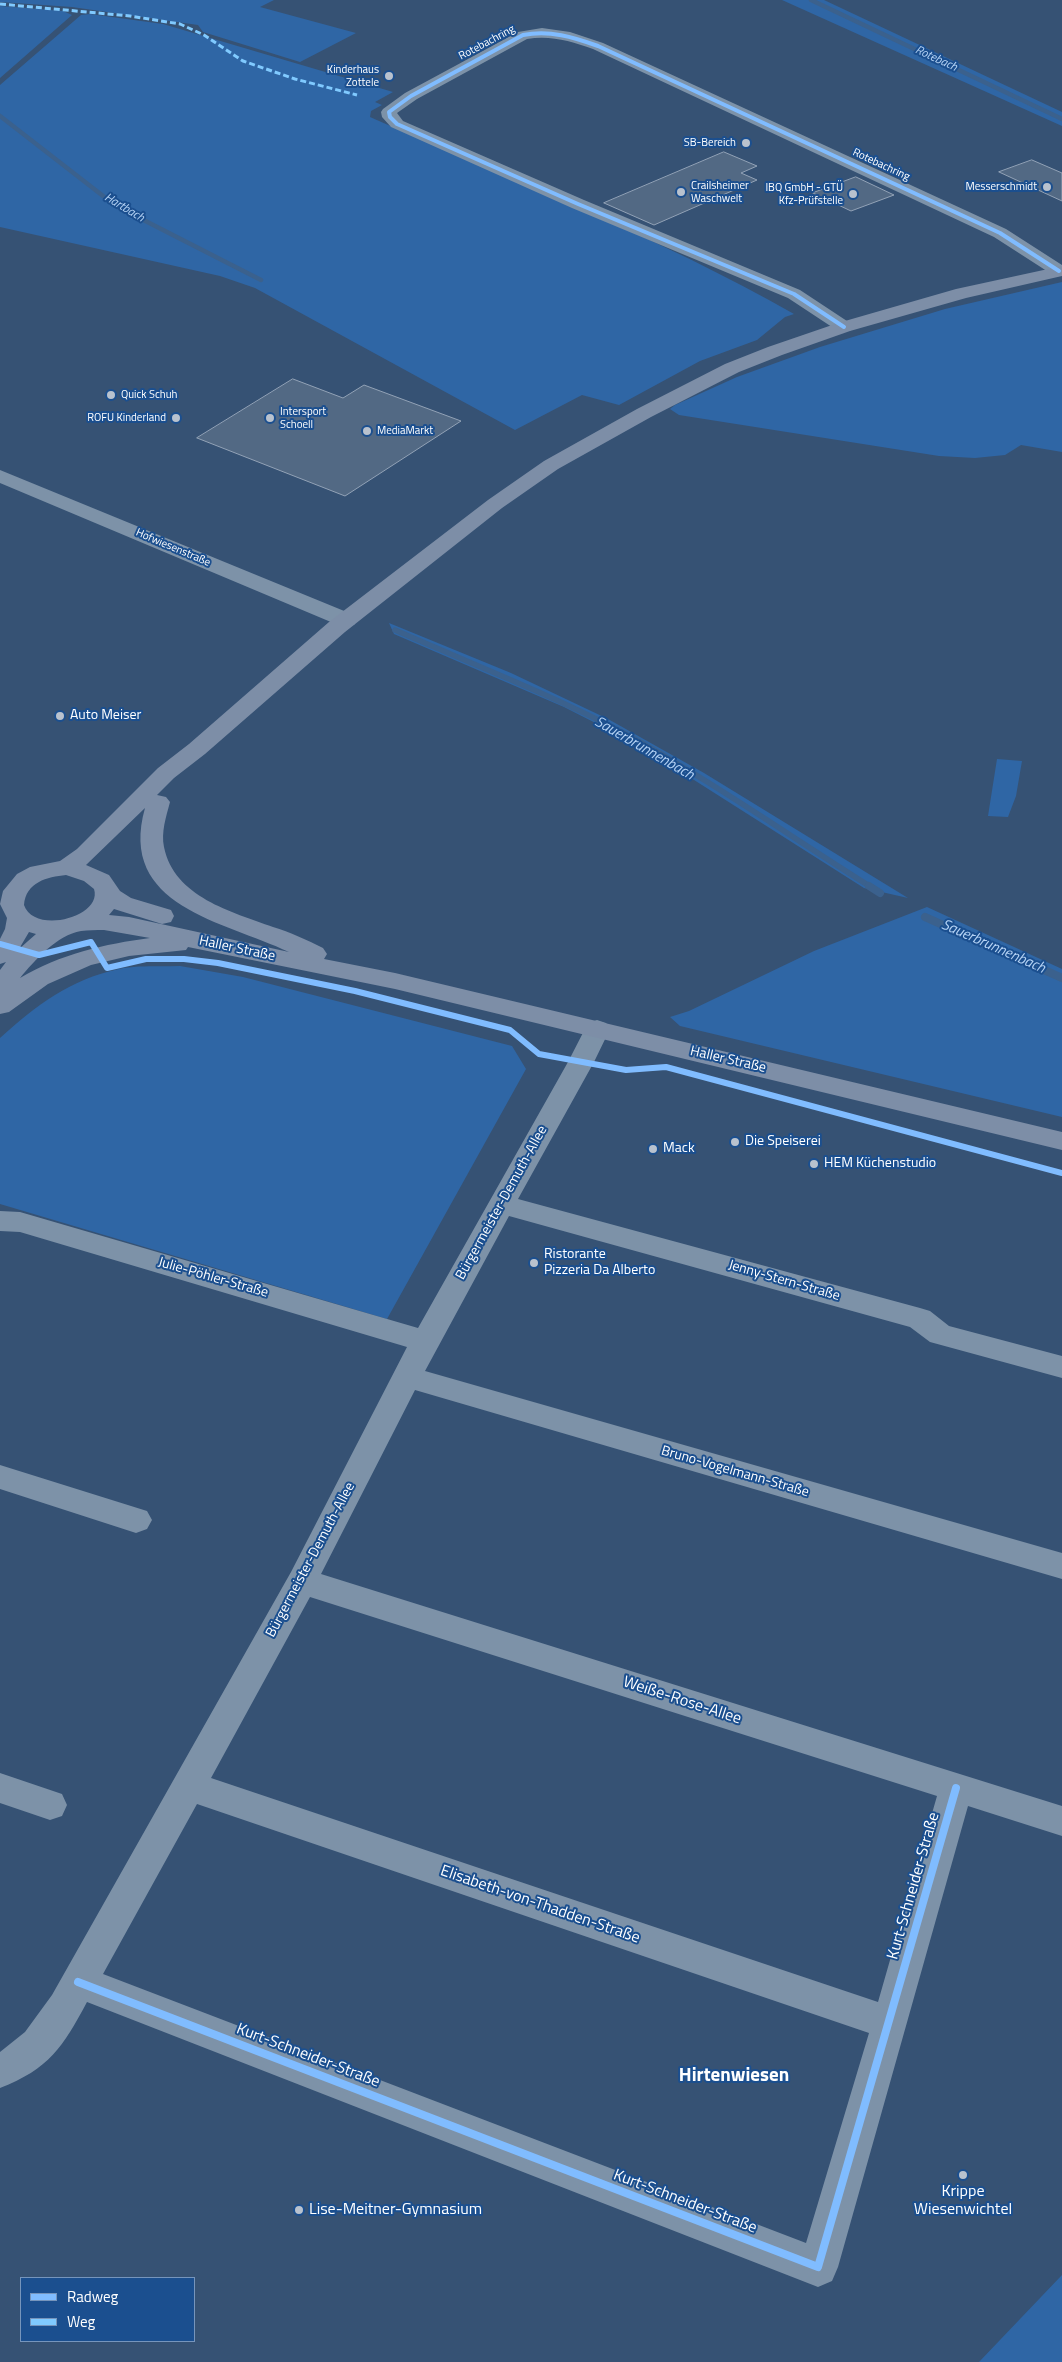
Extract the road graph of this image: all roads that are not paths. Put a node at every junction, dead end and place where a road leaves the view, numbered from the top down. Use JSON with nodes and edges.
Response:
{"nodes":[{"id":1,"x":1061,"y":271,"type":"edge"},
{"id":2,"x":844,"y":327,"type":"junction"},
{"id":3,"x":0,"y":476,"type":"edge"},
{"id":4,"x":346,"y":620,"type":"junction"},
{"id":5,"x":197,"y":749,"type":"junction"},
{"id":6,"x":158,"y":802,"type":"junction"},
{"id":7,"x":66,"y":868,"type":"junction"},
{"id":8,"x":0,"y":875,"type":"edge"},
{"id":9,"x":32,"y":876,"type":"junction"},
{"id":10,"x":104,"y":886,"type":"junction"},
{"id":11,"x":10,"y":905,"type":"edge"},
{"id":12,"x":73,"y":925,"type":"junction"},
{"id":13,"x":215,"y":945,"type":"junction"},
{"id":14,"x":0,"y":956,"type":"edge"},
{"id":15,"x":338,"y":965,"type":"junction"},
{"id":16,"x":394,"y":981,"type":"junction"},
{"id":17,"x":0,"y":986,"type":"edge"},
{"id":18,"x":0,"y":1006,"type":"edge"},
{"id":19,"x":597,"y":1029,"type":"junction"},
{"id":20,"x":1062,"y":1140,"type":"edge"},
{"id":21,"x":502,"y":1204,"type":"junction"},
{"id":22,"x":0,"y":1221,"type":"edge"},
{"id":23,"x":425,"y":1340,"type":"junction"},
{"id":24,"x":1062,"y":1367,"type":"edge"},
{"id":25,"x":407,"y":1377,"type":"junction"},
{"id":26,"x":0,"y":1477,"type":"edge"},
{"id":27,"x":136,"y":1520,"type":"dead end"},
{"id":28,"x":1062,"y":1566,"type":"edge"},
{"id":29,"x":302,"y":1581,"type":"junction"},
{"id":30,"x":189,"y":1786,"type":"junction"},
{"id":31,"x":0,"y":1788,"type":"edge"},
{"id":32,"x":956,"y":1788,"type":"junction"},
{"id":33,"x":50,"y":1805,"type":"dead end"},
{"id":34,"x":1062,"y":1821,"type":"edge"},
{"id":35,"x":78,"y":1982,"type":"junction"},
{"id":36,"x":890,"y":2023,"type":"junction"},
{"id":37,"x":0,"y":2070,"type":"edge"}],
"edges":[{"from":1,"to":2,"type":"main road"},
{"from":1,"to":2,"type":"street","name":"Rotebachring"},
{"from":2,"to":4,"type":"main road"},
{"from":3,"to":4,"type":"street","name":"Hofwiesenstraße"},
{"from":4,"to":5,"type":"main road"},
{"from":5,"to":6,"type":"main road"},
{"from":5,"to":7,"type":"main road"},
{"from":6,"to":10,"type":"main road"},
{"from":6,"to":15,"type":"main road"},
{"from":7,"to":9,"type":"main road"},
{"from":7,"to":10,"type":"main road"},
{"from":8,"to":9,"type":"main road"},
{"from":9,"to":11,"type":"main road"},
{"from":10,"to":12,"type":"main road"},
{"from":10,"to":15,"type":"main road","name":"Haller Straße"},
{"from":11,"to":12,"type":"main road"},
{"from":11,"to":14,"type":"main road"},
{"from":12,"to":13,"type":"main road","name":"Haller Straße"},
{"from":12,"to":17,"type":"main road"},
{"from":13,"to":16,"type":"main road","name":"Haller Straße"},
{"from":13,"to":18,"type":"main road"},
{"from":15,"to":16,"type":"main road","name":"Haller Straße"},
{"from":16,"to":19,"type":"main road","name":"Haller Straße"},
{"from":19,"to":20,"type":"main road","name":"Haller Straße"},
{"from":19,"to":21,"type":"street","name":"Bürgermeister-Demuth-Allee"},
{"from":21,"to":23,"type":"street","name":"Bürgermeister-Demuth-Allee"},
{"from":21,"to":24,"type":"street","name":"Jenny-Stern-Straße"},
{"from":22,"to":23,"type":"street","name":"Julie-Pöhler-Straße"},
{"from":23,"to":25,"type":"street","name":"Bürgermeister-Demuth-Allee"},
{"from":25,"to":28,"type":"street","name":"Bruno-Vogelmann-Straße"},
{"from":25,"to":29,"type":"street","name":"Bürgermeister-Demuth-Allee"},
{"from":26,"to":27,"type":"street"},
{"from":29,"to":30,"type":"street","name":"Bürgermeister-Demuth-Allee"},
{"from":29,"to":32,"type":"street","name":"Weiße-Rose-Allee"},
{"from":30,"to":35,"type":"street","name":"Bürgermeister-Demuth-Allee"},
{"from":30,"to":36,"type":"street","name":"Elisabeth-von-Thadden-Straße"},
{"from":31,"to":33,"type":"street"},
{"from":32,"to":34,"type":"street","name":"Weiße-Rose-Allee"},
{"from":32,"to":36,"type":"street","name":"Kurt-Schneider-Straße"},
{"from":35,"to":36,"type":"street","name":"Kurt-Schneider-Straße"},
{"from":35,"to":37,"type":"street","name":"Bürgermeister-Demuth-Allee"}]}
